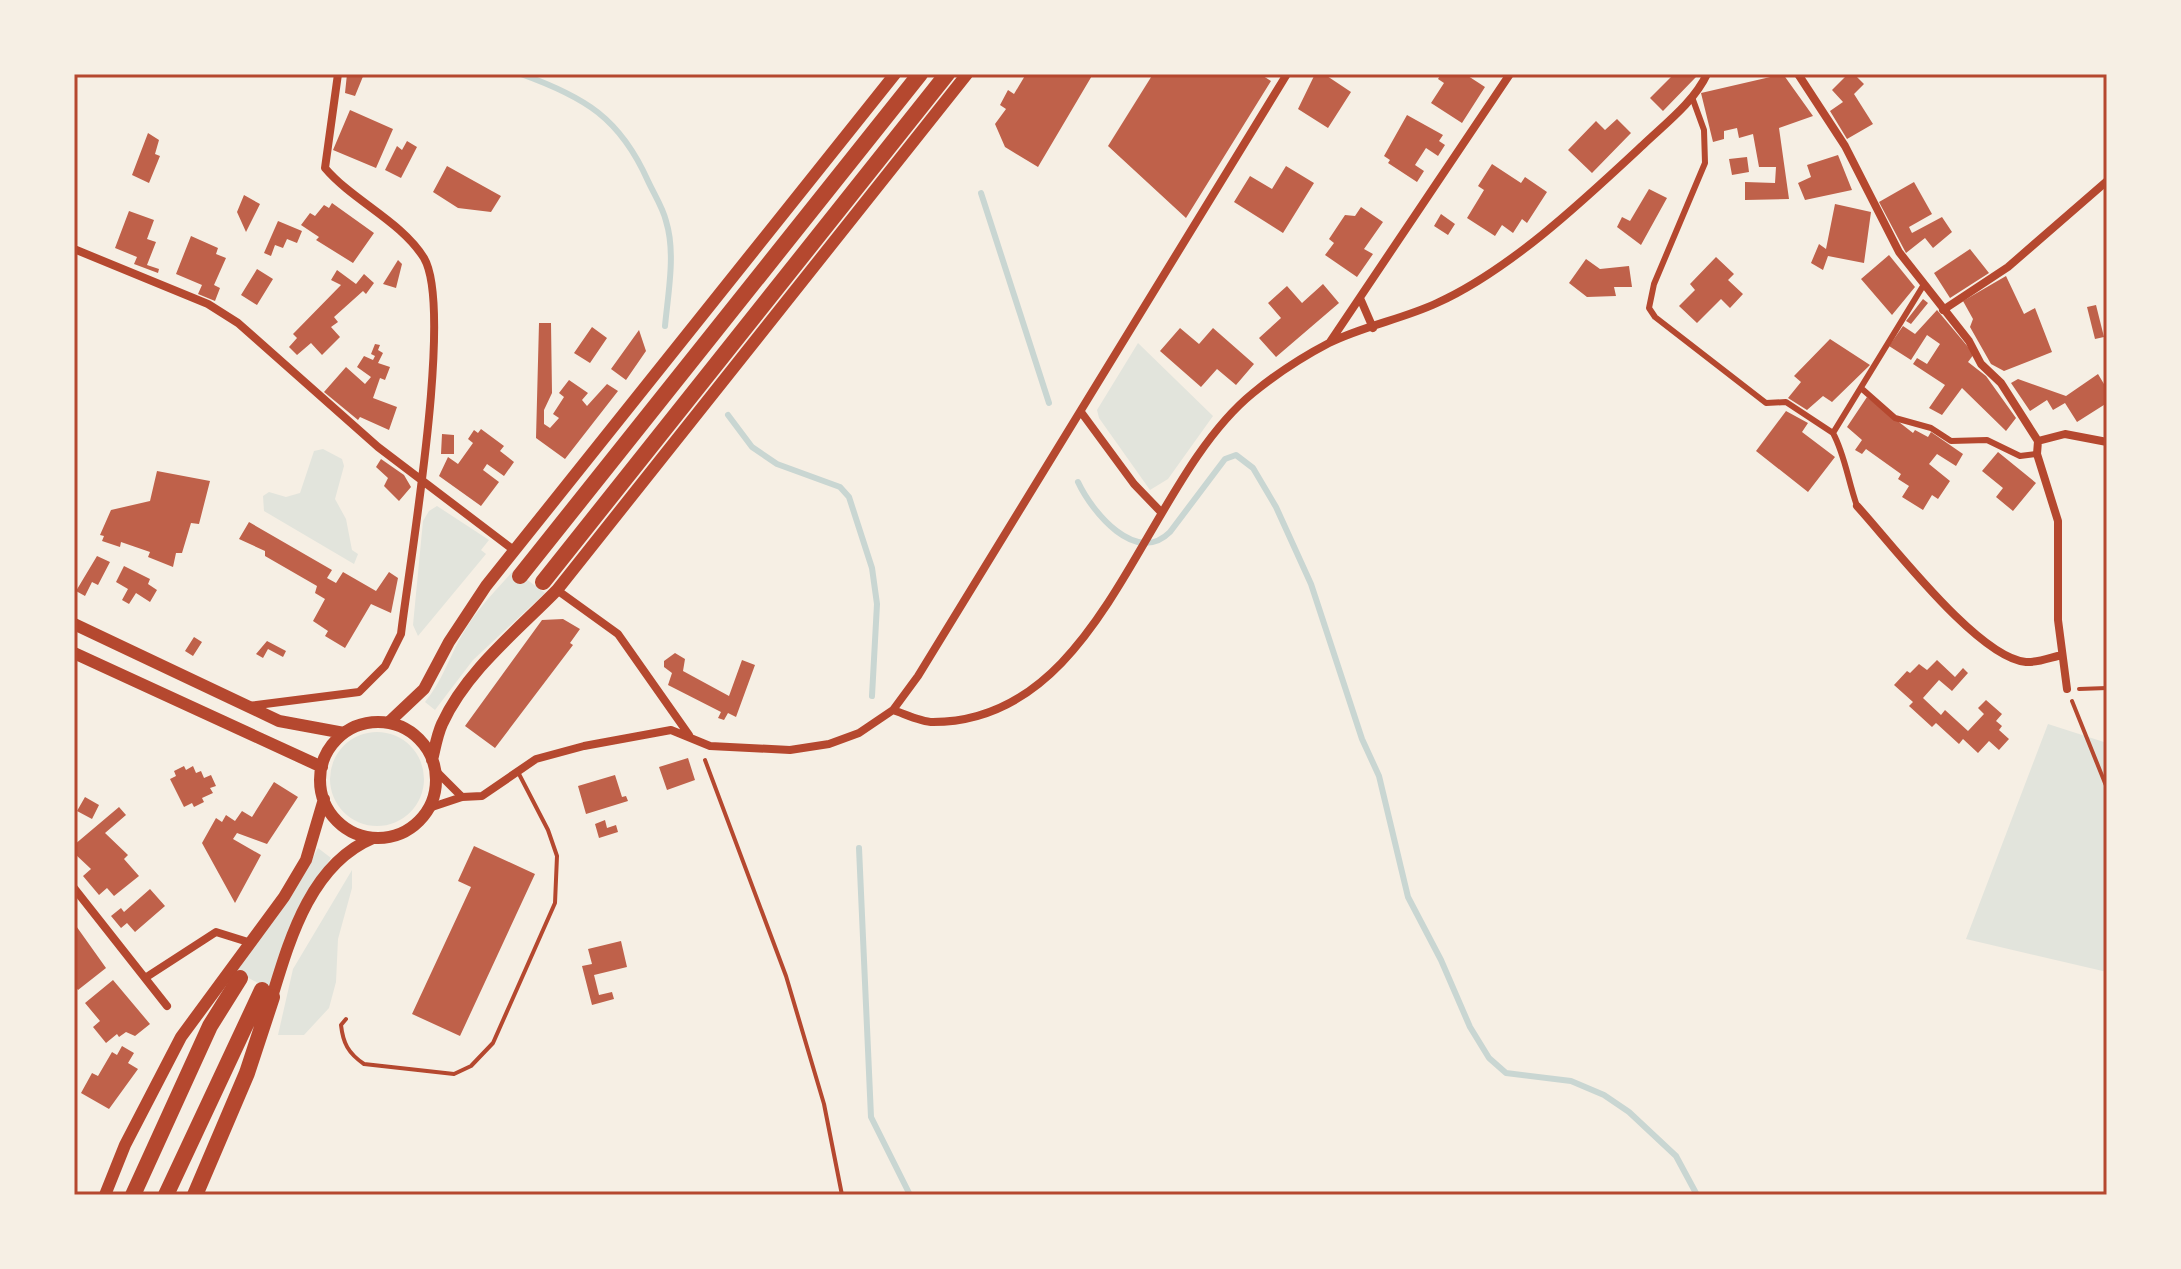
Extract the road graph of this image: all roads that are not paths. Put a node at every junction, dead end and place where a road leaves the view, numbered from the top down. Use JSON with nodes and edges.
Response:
{"nodes":[{"id":1,"x":338,"y":74,"type":"edge"},
{"id":2,"x":895,"y":74,"type":"edge"},
{"id":3,"x":920,"y":74,"type":"edge"},
{"id":4,"x":947,"y":74,"type":"edge"},
{"id":5,"x":967,"y":74,"type":"edge"},
{"id":6,"x":1287,"y":74,"type":"edge"},
{"id":7,"x":1510,"y":74,"type":"edge"},
{"id":8,"x":1707,"y":74,"type":"edge"},
{"id":9,"x":1798,"y":74,"type":"edge"},
{"id":10,"x":1692,"y":96,"type":"junction"},
{"id":11,"x":2107,"y":181,"type":"edge"},
{"id":12,"x":74,"y":249,"type":"edge"},
{"id":13,"x":1923,"y":286,"type":"junction"},
{"id":14,"x":1360,"y":298,"type":"junction"},
{"id":15,"x":1943,"y":310,"type":"junction"},
{"id":16,"x":1373,"y":328,"type":"junction"},
{"id":17,"x":1330,"y":343,"type":"junction"},
{"id":18,"x":1861,"y":388,"type":"junction"},
{"id":19,"x":1081,"y":412,"type":"junction"},
{"id":20,"x":1833,"y":433,"type":"junction"},
{"id":21,"x":2038,"y":441,"type":"junction"},
{"id":22,"x":2107,"y":442,"type":"edge"},
{"id":23,"x":2037,"y":454,"type":"junction"},
{"id":24,"x":421,"y":481,"type":"junction"},
{"id":25,"x":1857,"y":506,"type":"joint"},
{"id":26,"x":1160,"y":511,"type":"junction"},
{"id":27,"x":515,"y":551,"type":"junction"},
{"id":28,"x":520,"y":576,"type":"dead end"},
{"id":29,"x":550,"y":586,"type":"junction"},
{"id":30,"x":74,"y":624,"type":"edge"},
{"id":31,"x":74,"y":653,"type":"edge"},
{"id":32,"x":2062,"y":655,"type":"junction"},
{"id":33,"x":2067,"y":689,"type":"road end"},
{"id":34,"x":248,"y":706,"type":"junction"},
{"id":35,"x":893,"y":710,"type":"junction"},
{"id":36,"x":388,"y":723,"type":"junction"},
{"id":37,"x":344,"y":733,"type":"junction"},
{"id":38,"x":693,"y":739,"type":"junction"},
{"id":39,"x":434,"y":765,"type":"junction"},
{"id":40,"x":322,"y":767,"type":"junction"},
{"id":41,"x":518,"y":771,"type":"junction"},
{"id":42,"x":462,"y":797,"type":"junction"},
{"id":43,"x":324,"y":799,"type":"junction"},
{"id":44,"x":429,"y":808,"type":"junction"},
{"id":45,"x":376,"y":837,"type":"junction"},
{"id":46,"x":74,"y":888,"type":"edge"},
{"id":47,"x":248,"y":942,"type":"junction"},
{"id":48,"x":145,"y":978,"type":"junction"},
{"id":49,"x":240,"y":978,"type":"dead end"},
{"id":50,"x":267,"y":994,"type":"junction"},
{"id":51,"x":167,"y":1006,"type":"dead end"},
{"id":52,"x":346,"y":1019,"type":"dead end"},
{"id":53,"x":105,"y":1195,"type":"edge"},
{"id":54,"x":133,"y":1195,"type":"edge"},
{"id":55,"x":166,"y":1195,"type":"edge"},
{"id":56,"x":195,"y":1195,"type":"edge"}],
"edges":[{"from":1,"to":24,"type":"street"},
{"from":2,"to":27,"type":"main road"},
{"from":3,"to":28,"type":"highway"},
{"from":4,"to":29,"type":"highway"},
{"from":5,"to":29,"type":"main road"},
{"from":6,"to":19,"type":"street"},
{"from":7,"to":14,"type":"street"},
{"from":8,"to":10,"type":"street"},
{"from":9,"to":13,"type":"street"},
{"from":10,"to":16,"type":"street"},
{"from":10,"to":20,"type":"street"},
{"from":11,"to":15,"type":"street"},
{"from":12,"to":24,"type":"street"},
{"from":13,"to":15,"type":"street"},
{"from":13,"to":18,"type":"street"},
{"from":14,"to":16,"type":"street"},
{"from":14,"to":17,"type":"street"},
{"from":15,"to":21,"type":"street"},
{"from":16,"to":17,"type":"street"},
{"from":17,"to":26,"type":"street"},
{"from":18,"to":20,"type":"street"},
{"from":18,"to":23,"type":"street"},
{"from":19,"to":26,"type":"street"},
{"from":19,"to":35,"type":"street"},
{"from":20,"to":25,"type":"street"},
{"from":21,"to":22,"type":"street"},
{"from":21,"to":23,"type":"street"},
{"from":23,"to":32,"type":"street"},
{"from":24,"to":27,"type":"street"},
{"from":24,"to":34,"type":"street"},
{"from":25,"to":32,"type":"street"},
{"from":26,"to":35,"type":"street"},
{"from":27,"to":36,"type":"main road"},
{"from":29,"to":38,"type":"street"},
{"from":29,"to":39,"type":"main road"},
{"from":30,"to":34,"type":"main road"},
{"from":31,"to":40,"type":"main road"},
{"from":32,"to":33,"type":"street"},
{"from":34,"to":37,"type":"main road"},
{"from":35,"to":38,"type":"street"},
{"from":36,"to":37,"type":"main road"},
{"from":36,"to":39,"type":"main road"},
{"from":37,"to":40,"type":"main road"},
{"from":38,"to":41,"type":"street"},
{"from":39,"to":42,"type":"street"},
{"from":39,"to":44,"type":"main road"},
{"from":40,"to":43,"type":"main road"},
{"from":41,"to":42,"type":"street"},
{"from":41,"to":52,"type":"lane"},
{"from":42,"to":44,"type":"street"},
{"from":43,"to":45,"type":"main road"},
{"from":43,"to":47,"type":"main road"},
{"from":44,"to":45,"type":"main road"},
{"from":45,"to":50,"type":"main road"},
{"from":46,"to":48,"type":"street"},
{"from":47,"to":48,"type":"street"},
{"from":47,"to":53,"type":"main road"},
{"from":48,"to":51,"type":"street"},
{"from":49,"to":54,"type":"highway"},
{"from":50,"to":55,"type":"highway"},
{"from":50,"to":56,"type":"highway"}]}
